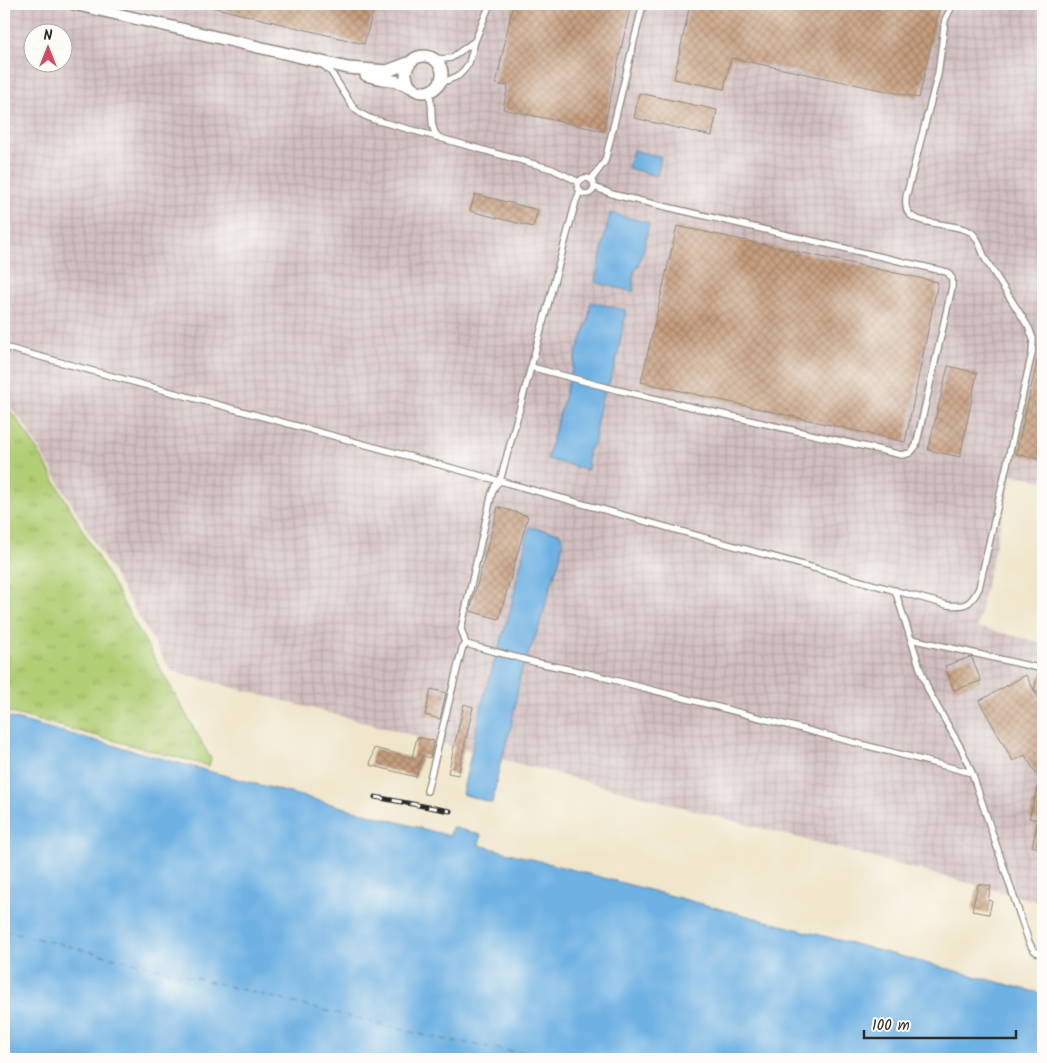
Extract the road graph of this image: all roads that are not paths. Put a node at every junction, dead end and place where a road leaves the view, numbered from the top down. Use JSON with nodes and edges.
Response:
{"nodes":[{"id":1,"x":74,"y":4,"type":"edge"},
{"id":2,"x":490,"y":4,"type":"edge"},
{"id":3,"x":643,"y":4,"type":"edge"},
{"id":4,"x":954,"y":4,"type":"edge"},
{"id":5,"x":475,"y":41,"type":"junction"},
{"id":6,"x":431,"y":57,"type":"junction"},
{"id":7,"x":307,"y":58,"type":"junction"},
{"id":8,"x":411,"y":62,"type":"junction"},
{"id":9,"x":348,"y":68,"type":"junction"},
{"id":10,"x":439,"y":84,"type":"junction"},
{"id":11,"x":414,"y":89,"type":"junction"},
{"id":12,"x":428,"y":92,"type":"junction"},
{"id":13,"x":440,"y":138,"type":"junction"},
{"id":14,"x":591,"y":180,"type":"junction"},
{"id":15,"x":578,"y":182,"type":"junction"},
{"id":16,"x":594,"y":187,"type":"junction"},
{"id":17,"x":580,"y":191,"type":"junction"},
{"id":18,"x":4,"y":347,"type":"edge"},
{"id":19,"x":531,"y":367,"type":"junction"},
{"id":20,"x":500,"y":481,"type":"junction"},
{"id":21,"x":895,"y":590,"type":"junction"},
{"id":22,"x":911,"y":639,"type":"junction"},
{"id":23,"x":466,"y":644,"type":"junction"},
{"id":24,"x":1043,"y":669,"type":"edge"},
{"id":25,"x":972,"y":773,"type":"junction"},
{"id":26,"x":427,"y":791,"type":"dead end"},
{"id":27,"x":1043,"y":954,"type":"edge"}],
"edges":[{"from":1,"to":7,"type":"street"},
{"from":2,"to":5,"type":"lane"},
{"from":3,"to":14,"type":"lane"},
{"from":4,"to":21,"type":"lane"},
{"from":5,"to":6,"type":"lane"},
{"from":5,"to":10,"type":"lane"},
{"from":6,"to":8,"type":"street"},
{"from":6,"to":10,"type":"street"},
{"from":7,"to":9,"type":"street"},
{"from":7,"to":13,"type":"lane"},
{"from":8,"to":9,"type":"street"},
{"from":8,"to":11,"type":"street"},
{"from":9,"to":11,"type":"street"},
{"from":10,"to":12,"type":"street"},
{"from":11,"to":12,"type":"street"},
{"from":12,"to":13,"type":"lane"},
{"from":13,"to":15,"type":"lane"},
{"from":14,"to":15,"type":"lane"},
{"from":14,"to":16,"type":"lane"},
{"from":15,"to":17,"type":"lane"},
{"from":16,"to":17,"type":"lane"},
{"from":16,"to":19,"type":"lane"},
{"from":17,"to":19,"type":"lane"},
{"from":18,"to":20,"type":"lane"},
{"from":19,"to":20,"type":"lane"},
{"from":20,"to":21,"type":"lane"},
{"from":20,"to":23,"type":"lane"},
{"from":21,"to":22,"type":"lane"},
{"from":22,"to":24,"type":"lane"},
{"from":22,"to":25,"type":"lane"},
{"from":23,"to":25,"type":"lane"},
{"from":23,"to":26,"type":"lane"},
{"from":25,"to":27,"type":"lane"}]}
